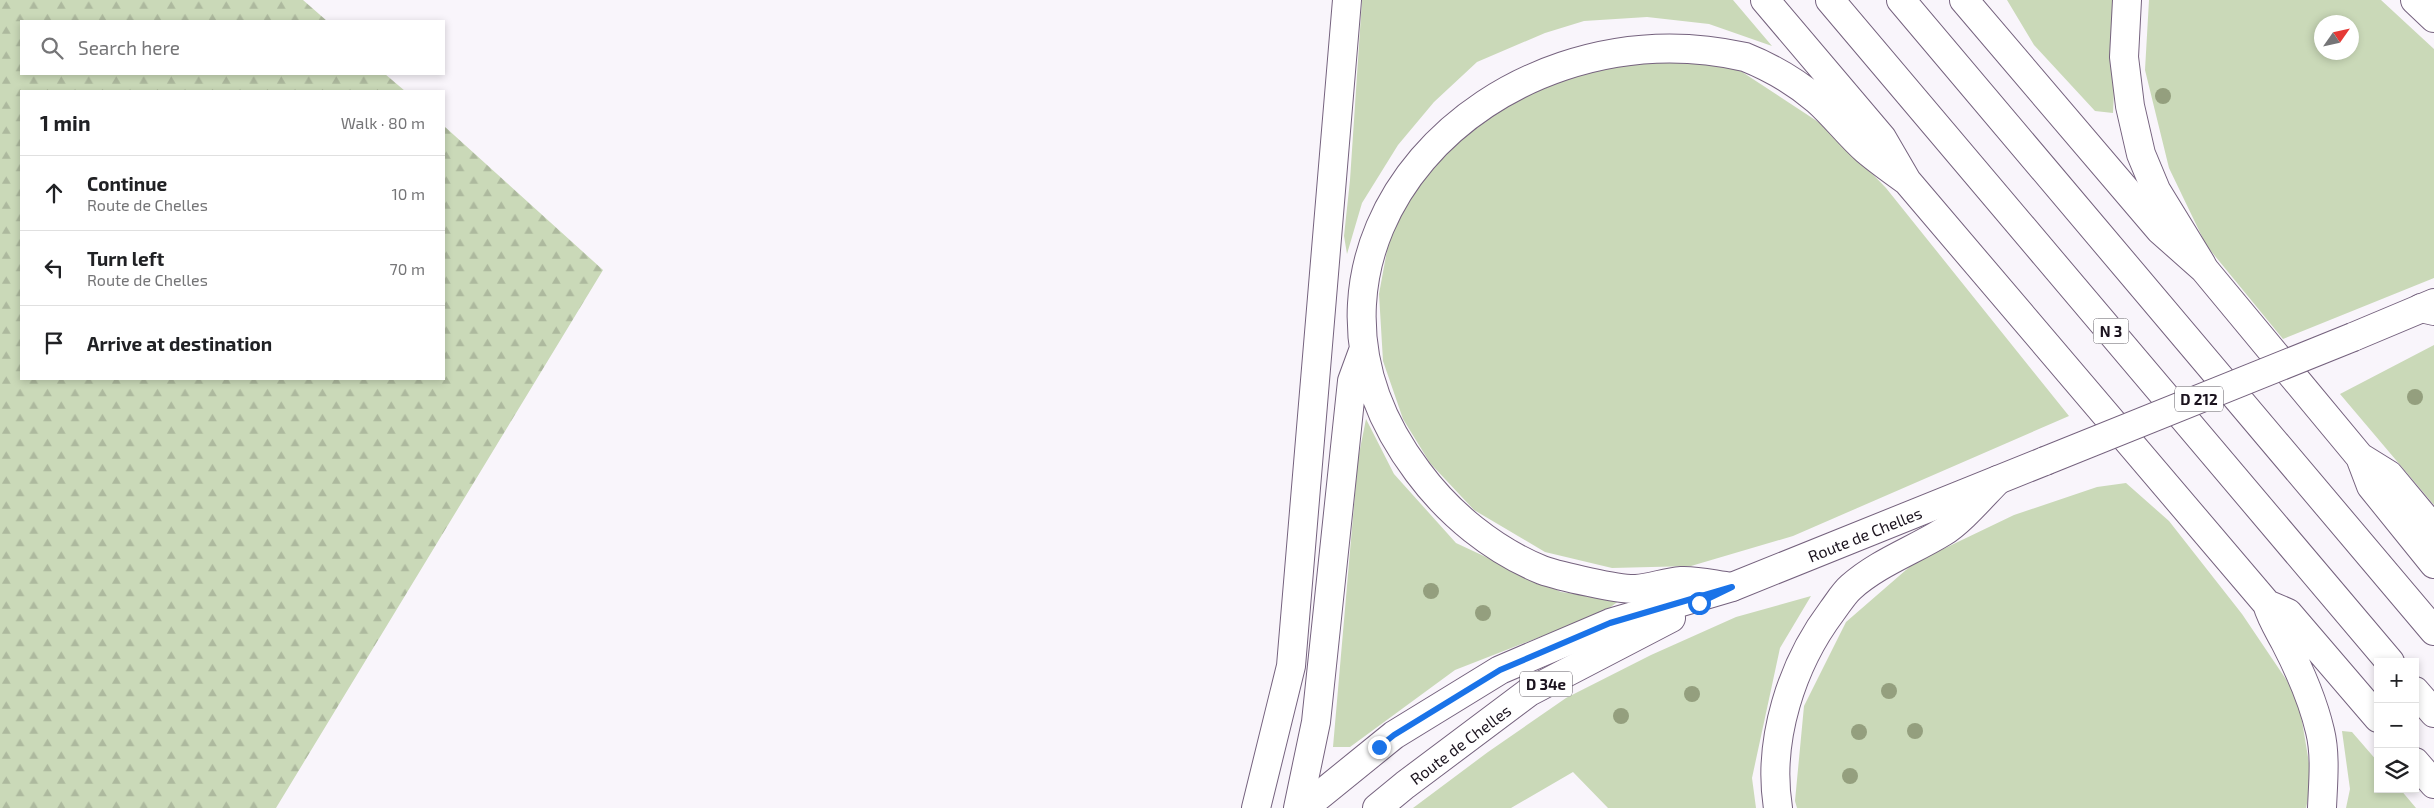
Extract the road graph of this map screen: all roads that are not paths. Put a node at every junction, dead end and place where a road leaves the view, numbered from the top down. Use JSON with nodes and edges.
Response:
{"nodes":[{"id":1,"x":1347,"y":0,"type":"edge"},
{"id":2,"x":1765,"y":0,"type":"edge"},
{"id":3,"x":1830,"y":0,"type":"edge"},
{"id":4,"x":1901,"y":0,"type":"edge"},
{"id":5,"x":1964,"y":0,"type":"edge"},
{"id":6,"x":2127,"y":0,"type":"edge"},
{"id":7,"x":2415,"y":0,"type":"edge"},
{"id":8,"x":2434,"y":18,"type":"edge"},
{"id":9,"x":1907,"y":181,"type":"junction"},
{"id":10,"x":2204,"y":269,"type":"junction"},
{"id":11,"x":2430,"y":307,"type":"edge"},
{"id":12,"x":1363,"y":351,"type":"junction"},
{"id":13,"x":2360,"y":457,"type":"junction"},
{"id":14,"x":1998,"y":480,"type":"junction"},
{"id":15,"x":2434,"y":529,"type":"edge"},
{"id":16,"x":2434,"y":564,"type":"edge"},
{"id":17,"x":1732,"y":587,"type":"junction"},
{"id":18,"x":2267,"y":604,"type":"junction"},
{"id":19,"x":2434,"y":631,"type":"edge"},
{"id":20,"x":2387,"y":658,"type":"edge"},
{"id":21,"x":2419,"y":696,"type":"edge"},
{"id":22,"x":2374,"y":713,"type":"edge"},
{"id":23,"x":2434,"y":714,"type":"edge"},
{"id":24,"x":2419,"y":767,"type":"edge"},
{"id":25,"x":2434,"y":784,"type":"edge"},
{"id":26,"x":1256,"y":808,"type":"edge"},
{"id":27,"x":1298,"y":808,"type":"edge"},
{"id":28,"x":1304,"y":808,"type":"edge"},
{"id":29,"x":1378,"y":808,"type":"edge"},
{"id":30,"x":1778,"y":808,"type":"edge"},
{"id":31,"x":2322,"y":808,"type":"edge"}],
"edges":[{"from":1,"to":26,"type":"main road"},
{"from":2,"to":9,"type":"main road"},
{"from":3,"to":20,"type":"main road","number":"N 3"},
{"from":4,"to":19,"type":"main road"},
{"from":5,"to":10,"type":"main road"},
{"from":6,"to":10,"type":"main road"},
{"from":7,"to":8,"type":"main road"},
{"from":9,"to":12,"type":"main road"},
{"from":9,"to":18,"type":"main road"},
{"from":10,"to":13,"type":"main road"},
{"from":11,"to":14,"type":"main road","number":"D 212","bridge":true},
{"from":12,"to":17,"type":"main road"},
{"from":12,"to":27,"type":"main road"},
{"from":13,"to":15,"type":"main road"},
{"from":13,"to":16,"type":"main road"},
{"from":14,"to":17,"type":"main road","name":"Route de Chelles","number":"D 34e"},
{"from":14,"to":30,"type":"main road"},
{"from":17,"to":28,"type":"main road","name":"Route de Chelles","number":"D 34e"},
{"from":17,"to":29,"type":"main road","name":"Route de Chelles","number":"D 34e"},
{"from":18,"to":22,"type":"main road"},
{"from":18,"to":31,"type":"main road"},
{"from":21,"to":23,"type":"main road"},
{"from":24,"to":25,"type":"main road"}]}
